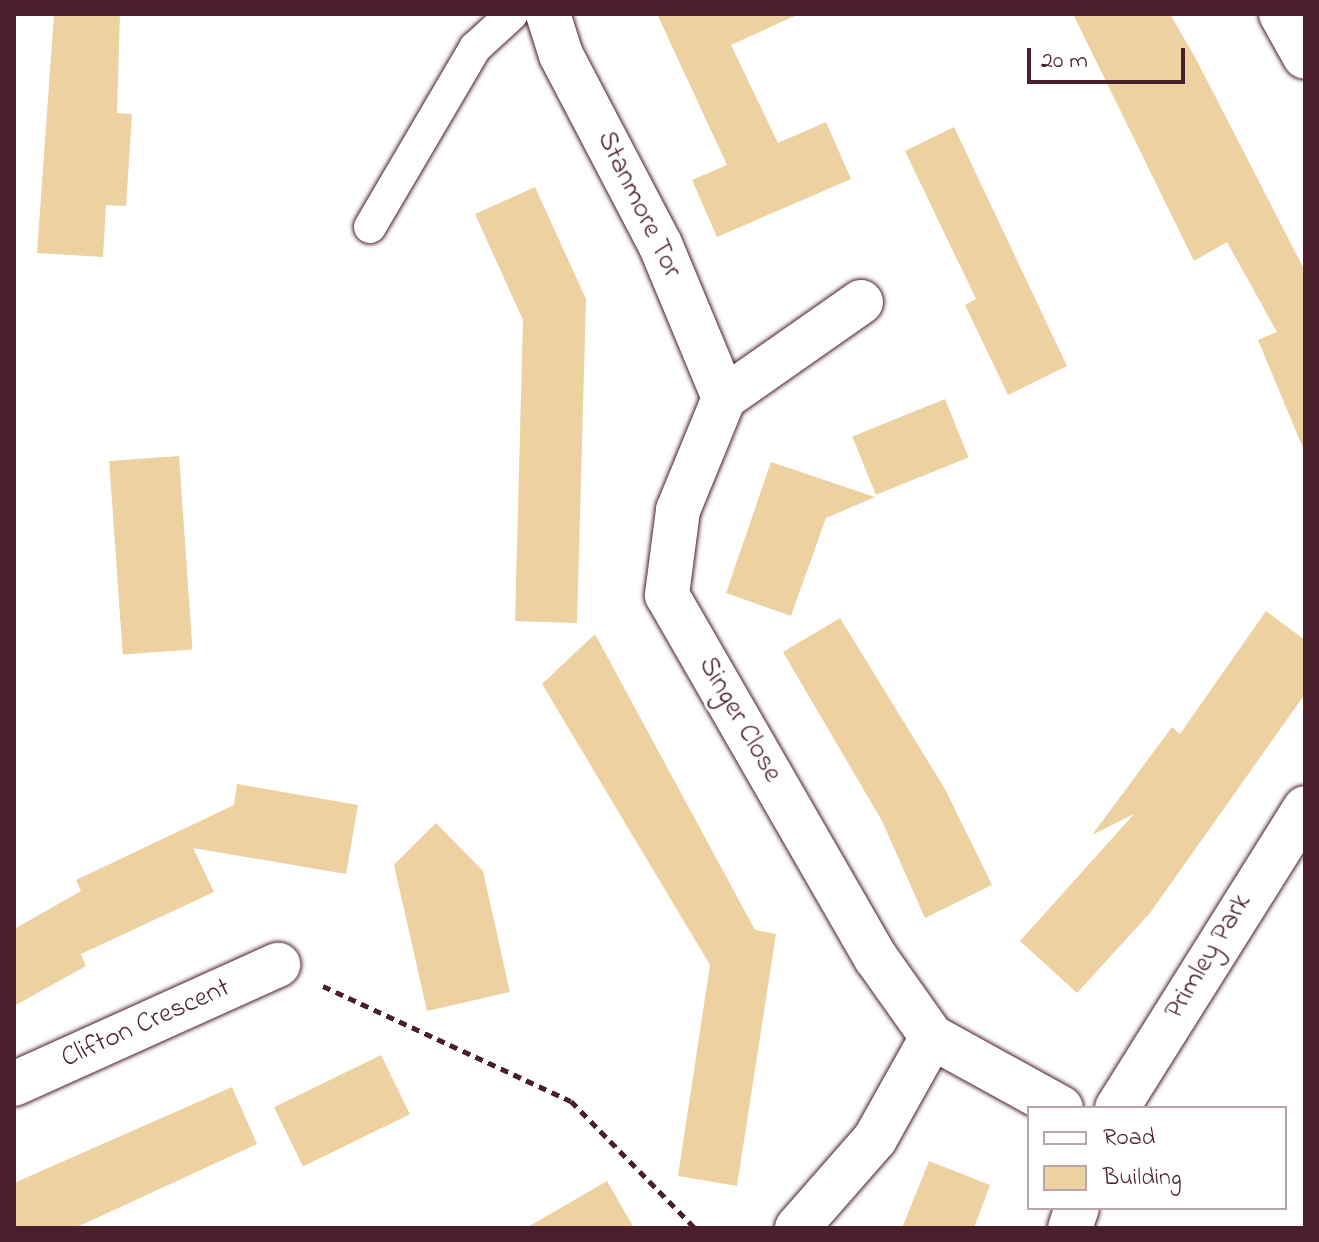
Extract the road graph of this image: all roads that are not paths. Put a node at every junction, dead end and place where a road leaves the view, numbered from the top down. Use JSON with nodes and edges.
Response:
{"nodes":[{"id":1,"x":512,"y":14,"type":"edge"},
{"id":2,"x":548,"y":14,"type":"edge"},
{"id":3,"x":1281,"y":14,"type":"edge"},
{"id":4,"x":1305,"y":57,"type":"edge"},
{"id":5,"x":370,"y":227,"type":"dead end"},
{"id":6,"x":861,"y":302,"type":"dead end"},
{"id":7,"x":724,"y":398,"type":"junction"},
{"id":8,"x":1305,"y":808,"type":"edge"},
{"id":9,"x":278,"y":965,"type":"road end"},
{"id":10,"x":932,"y":1037,"type":"junction"},
{"id":11,"x":14,"y":1084,"type":"edge"},
{"id":12,"x":1057,"y":1106,"type":"edge"},
{"id":13,"x":1118,"y":1106,"type":"edge"},
{"id":14,"x":797,"y":1228,"type":"edge"}],
"edges":[{"from":1,"to":5,"type":"lane"},
{"from":2,"to":7,"type":"street","name":"Stanmore Tor"},
{"from":3,"to":4,"type":"street"},
{"from":6,"to":7,"type":"street"},
{"from":7,"to":10,"type":"street","name":"Singer Close"},
{"from":8,"to":13,"type":"street","name":"Primley Park"},
{"from":9,"to":11,"type":"street","name":"Clifton Crescent"},
{"from":10,"to":12,"type":"street","name":"Singer Close"},
{"from":10,"to":14,"type":"street"}]}
